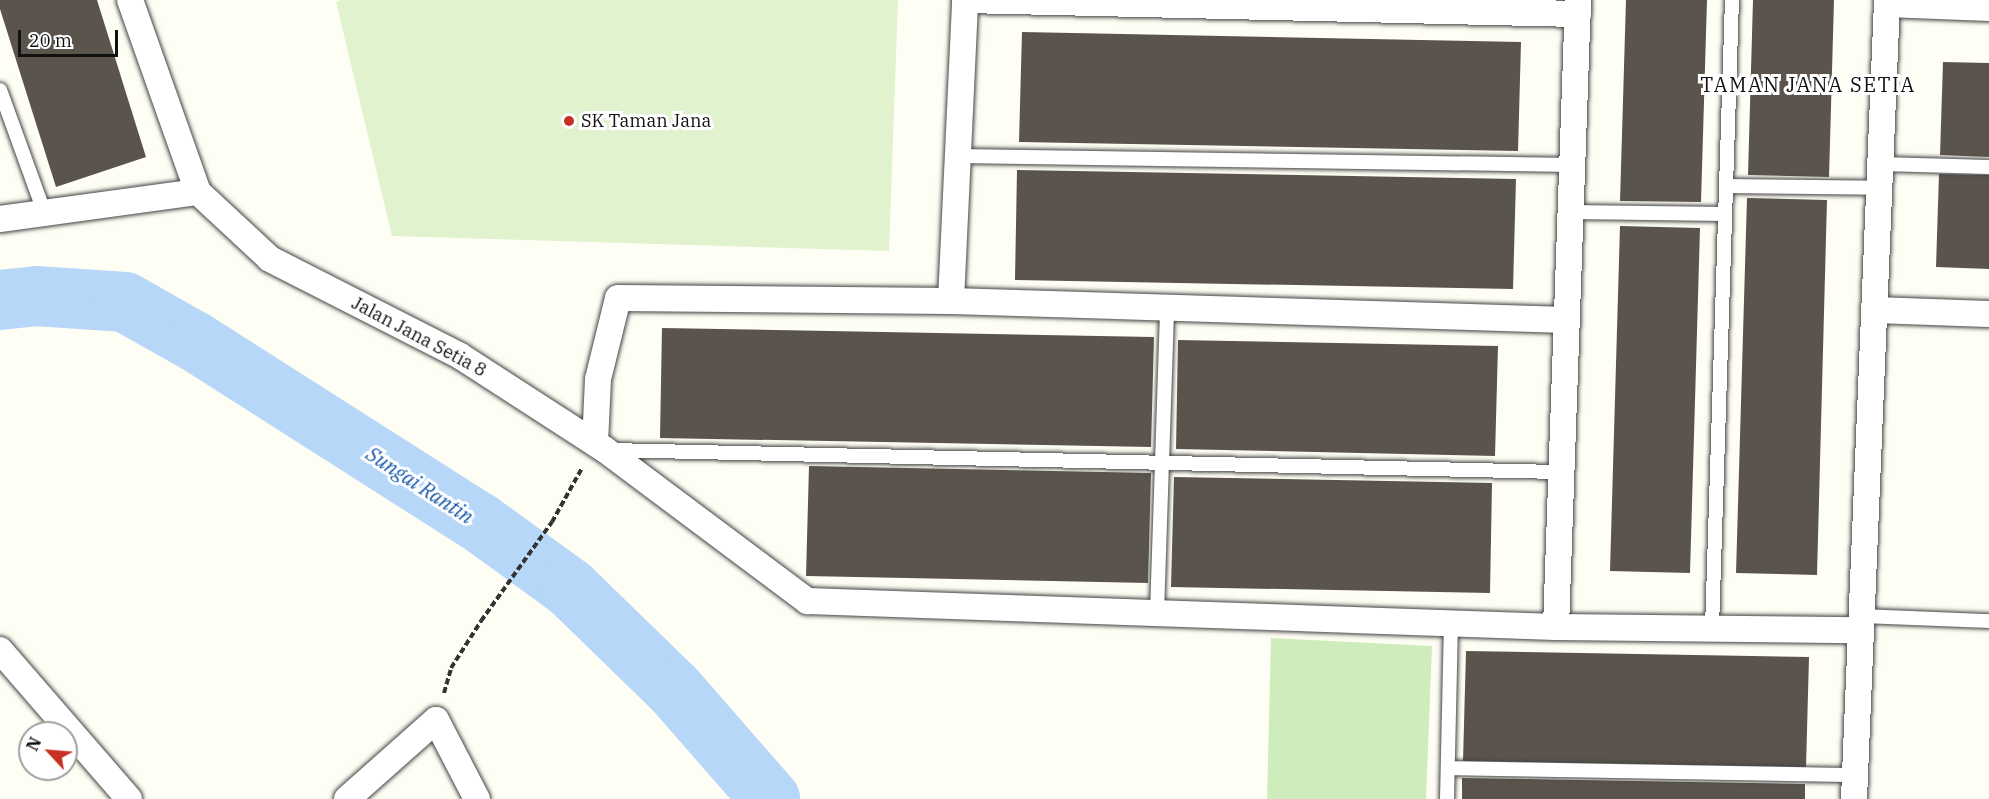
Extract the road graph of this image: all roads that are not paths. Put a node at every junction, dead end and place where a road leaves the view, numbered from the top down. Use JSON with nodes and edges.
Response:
{"nodes":[{"id":1,"x":130,"y":0,"type":"edge"},
{"id":2,"x":965,"y":0,"type":"edge"},
{"id":3,"x":1732,"y":0,"type":"edge"},
{"id":4,"x":1887,"y":2,"type":"edge"},
{"id":5,"x":1578,"y":7,"type":"edge"},
{"id":6,"x":1989,"y":8,"type":"edge"},
{"id":7,"x":0,"y":90,"type":"edge"},
{"id":8,"x":958,"y":156,"type":"junction"},
{"id":9,"x":1573,"y":165,"type":"junction"},
{"id":10,"x":1989,"y":167,"type":"edge"},
{"id":11,"x":1880,"y":176,"type":"junction"},
{"id":12,"x":1726,"y":186,"type":"junction"},
{"id":13,"x":198,"y":192,"type":"junction"},
{"id":14,"x":1571,"y":212,"type":"junction"},
{"id":15,"x":45,"y":214,"type":"junction"},
{"id":16,"x":1725,"y":214,"type":"junction"},
{"id":17,"x":0,"y":219,"type":"edge"},
{"id":18,"x":951,"y":301,"type":"junction"},
{"id":19,"x":1167,"y":308,"type":"junction"},
{"id":20,"x":1874,"y":310,"type":"junction"},
{"id":21,"x":1989,"y":314,"type":"edge"},
{"id":22,"x":1567,"y":320,"type":"junction"},
{"id":23,"x":599,"y":446,"type":"junction"},
{"id":24,"x":1163,"y":462,"type":"junction"},
{"id":25,"x":1562,"y":472,"type":"junction"},
{"id":26,"x":1157,"y":613,"type":"junction"},
{"id":27,"x":1989,"y":621,"type":"edge"},
{"id":28,"x":1862,"y":623,"type":"junction"},
{"id":29,"x":1451,"y":624,"type":"junction"},
{"id":30,"x":1556,"y":627,"type":"junction"},
{"id":31,"x":1712,"y":628,"type":"junction"},
{"id":32,"x":0,"y":650,"type":"edge"},
{"id":33,"x":1448,"y":768,"type":"junction"},
{"id":34,"x":1855,"y":787,"type":"edge"},
{"id":35,"x":129,"y":799,"type":"edge"},
{"id":36,"x":347,"y":799,"type":"edge"},
{"id":37,"x":477,"y":799,"type":"edge"},
{"id":38,"x":1447,"y":799,"type":"edge"}],
"edges":[{"from":1,"to":13,"type":"street","name":"Jalan Jana Setia 8"},
{"from":2,"to":5,"type":"street"},
{"from":2,"to":8,"type":"street"},
{"from":3,"to":12,"type":"lane"},
{"from":4,"to":6,"type":"street"},
{"from":4,"to":11,"type":"street"},
{"from":5,"to":9,"type":"street"},
{"from":7,"to":15,"type":"lane"},
{"from":8,"to":9,"type":"lane"},
{"from":8,"to":18,"type":"street"},
{"from":9,"to":14,"type":"street"},
{"from":10,"to":11,"type":"lane"},
{"from":11,"to":12,"type":"lane"},
{"from":11,"to":20,"type":"street"},
{"from":12,"to":16,"type":"lane"},
{"from":13,"to":15,"type":"street"},
{"from":13,"to":23,"type":"street","name":"Jalan Jana Setia 8"},
{"from":14,"to":16,"type":"lane"},
{"from":14,"to":22,"type":"street"},
{"from":15,"to":17,"type":"street"},
{"from":16,"to":31,"type":"lane"},
{"from":18,"to":19,"type":"street"},
{"from":18,"to":23,"type":"street"},
{"from":19,"to":22,"type":"street"},
{"from":19,"to":24,"type":"lane"},
{"from":20,"to":21,"type":"street"},
{"from":20,"to":28,"type":"street"},
{"from":22,"to":25,"type":"street"},
{"from":23,"to":24,"type":"lane"},
{"from":23,"to":26,"type":"street","name":"Jalan Jana Setia 8"},
{"from":24,"to":25,"type":"lane"},
{"from":24,"to":26,"type":"lane"},
{"from":25,"to":30,"type":"street"},
{"from":26,"to":29,"type":"street"},
{"from":27,"to":28,"type":"lane"},
{"from":28,"to":31,"type":"street"},
{"from":28,"to":34,"type":"street"},
{"from":29,"to":30,"type":"street"},
{"from":29,"to":33,"type":"lane"},
{"from":30,"to":31,"type":"street"},
{"from":32,"to":35,"type":"street"},
{"from":33,"to":34,"type":"lane"},
{"from":33,"to":38,"type":"lane"},
{"from":36,"to":37,"type":"street"}]}
